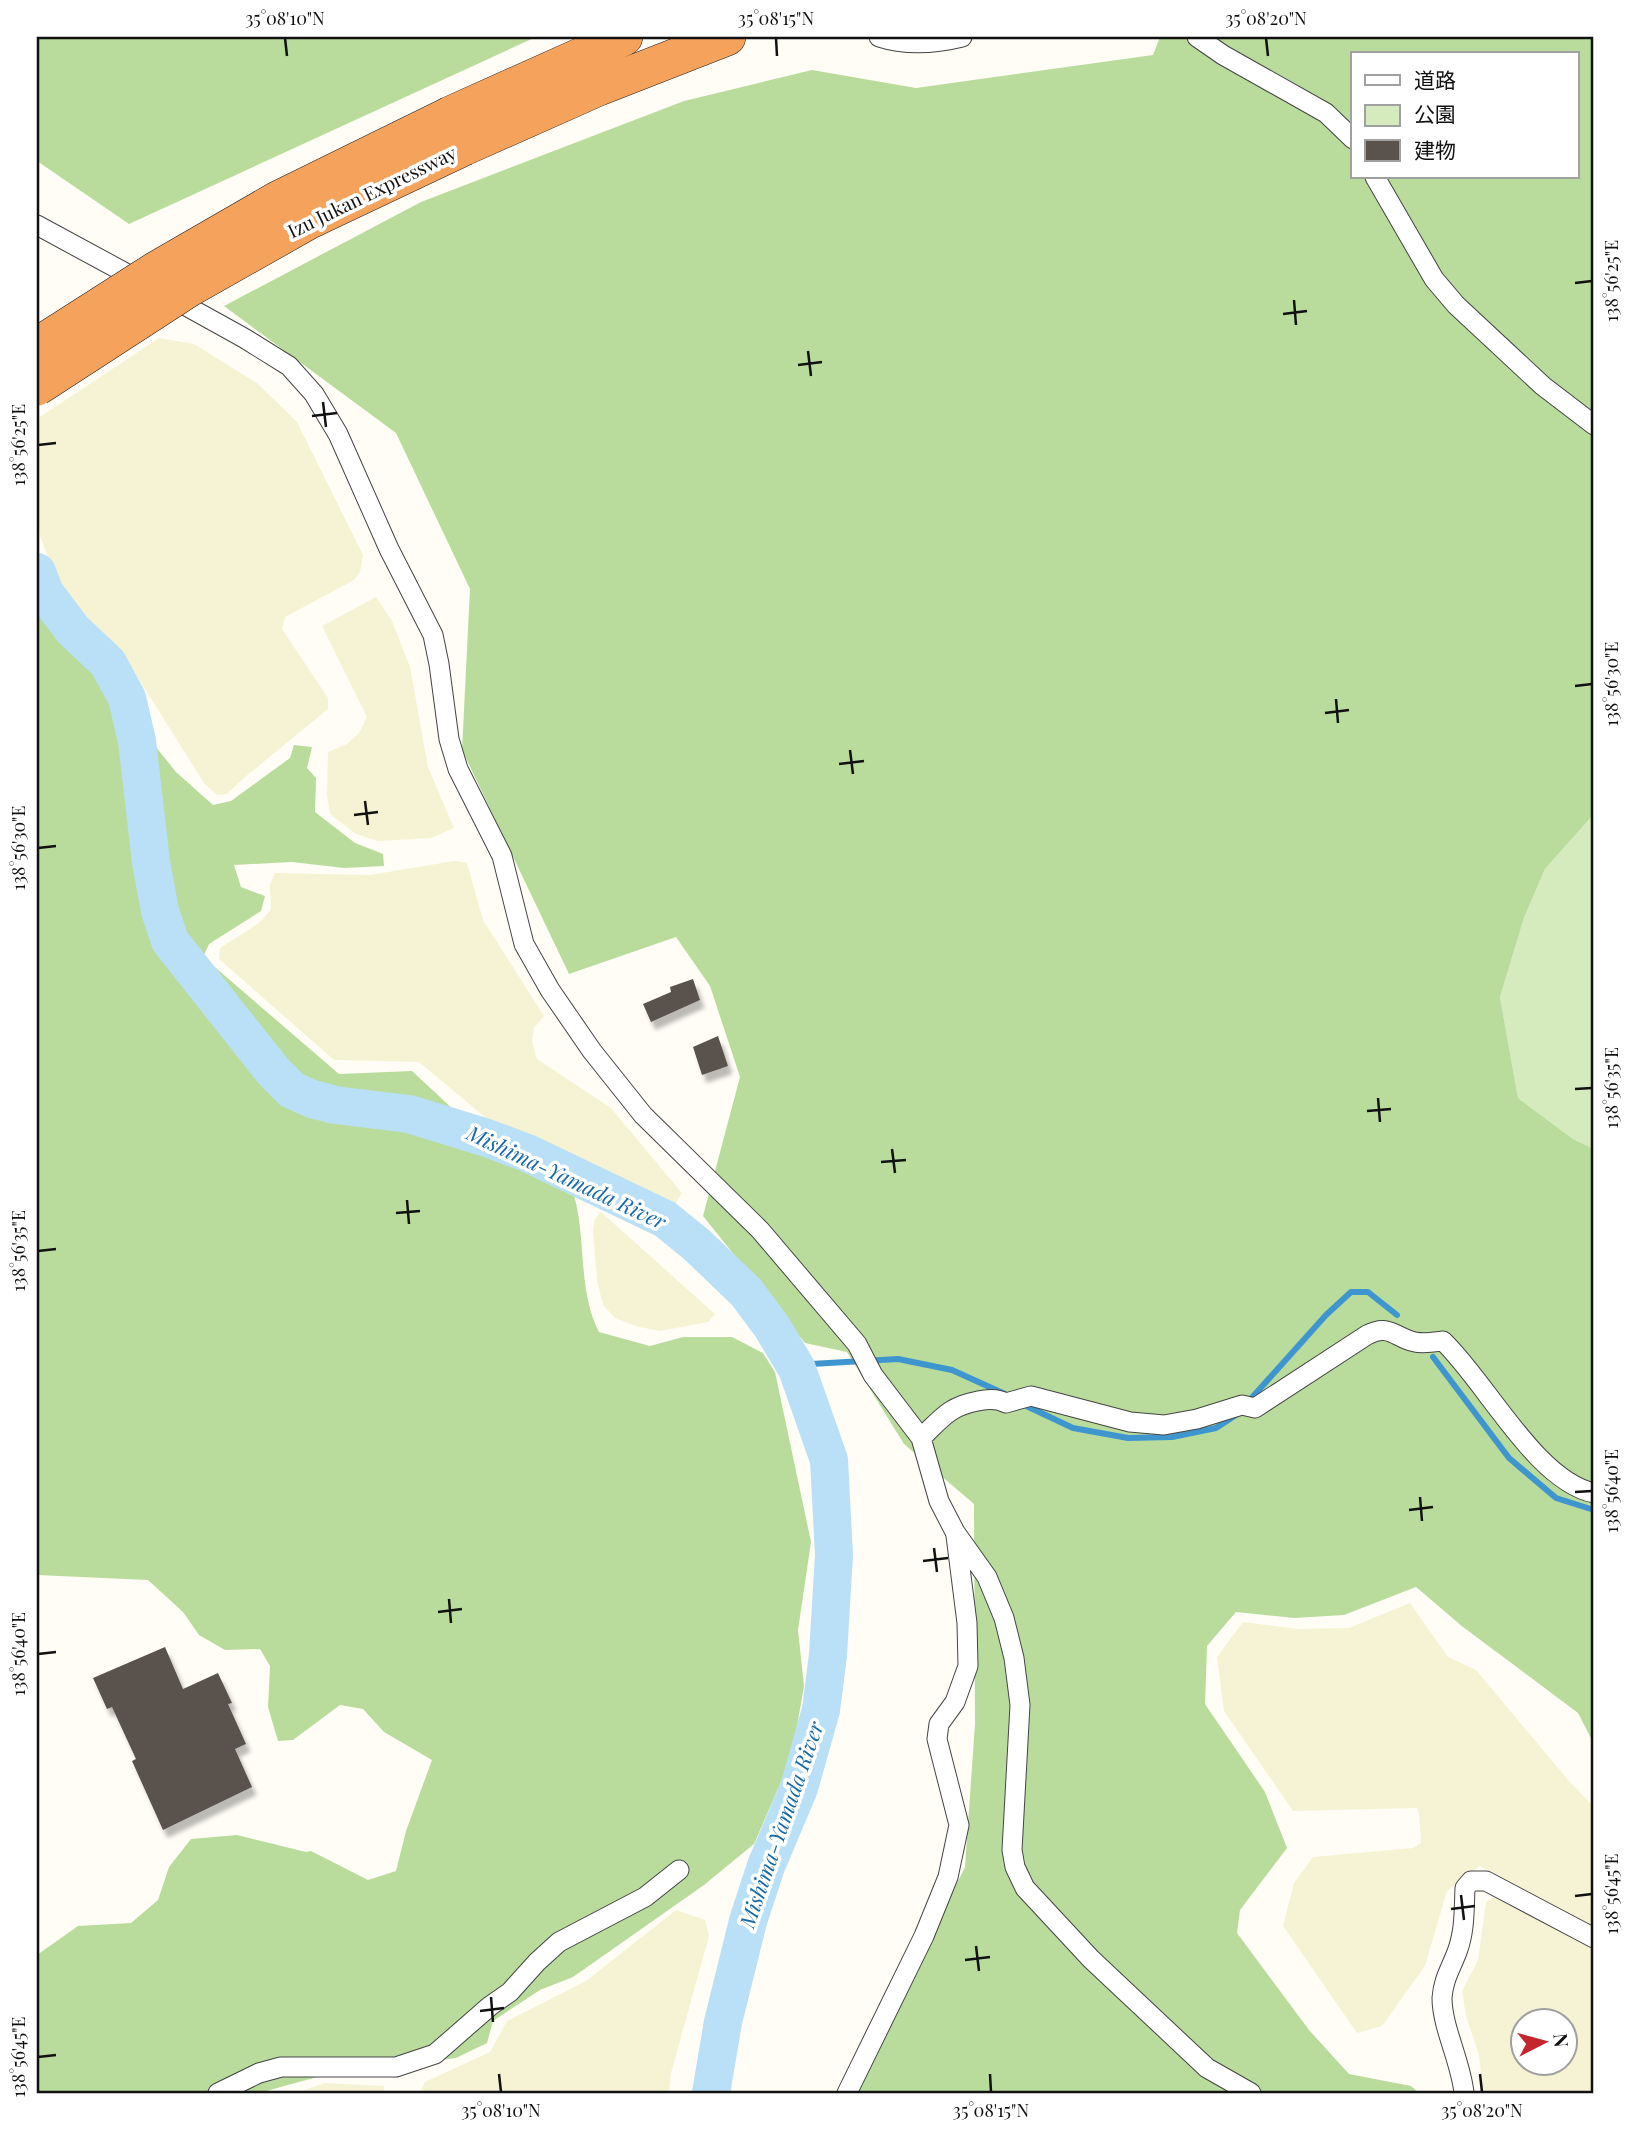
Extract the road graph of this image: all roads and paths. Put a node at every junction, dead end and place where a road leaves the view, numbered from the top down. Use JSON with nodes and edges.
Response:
{"nodes":[{"id":1,"x":622,"y":37,"type":"edge"},
{"id":2,"x":727,"y":37,"type":"edge"},
{"id":3,"x":879,"y":37,"type":"edge"},
{"id":4,"x":962,"y":37,"type":"edge"},
{"id":5,"x":1197,"y":37,"type":"edge"},
{"id":6,"x":457,"y":131,"type":"junction"},
{"id":7,"x":1351,"y":137,"type":"edge"},
{"id":8,"x":1376,"y":178,"type":"edge"},
{"id":9,"x":37,"y":225,"type":"edge"},
{"id":10,"x":37,"y":346,"type":"edge"},
{"id":11,"x":37,"y":387,"type":"edge"},
{"id":12,"x":1594,"y":425,"type":"edge"},
{"id":13,"x":920,"y":1438,"type":"junction"},
{"id":14,"x":1594,"y":1493,"type":"edge"},
{"id":15,"x":955,"y":1532,"type":"junction"},
{"id":16,"x":679,"y":1870,"type":"dead end"},
{"id":17,"x":1594,"y":1938,"type":"edge"},
{"id":18,"x":218,"y":2093,"type":"edge"},
{"id":19,"x":846,"y":2093,"type":"edge"},
{"id":20,"x":1251,"y":2093,"type":"edge"},
{"id":21,"x":1464,"y":2093,"type":"edge"}],
"edges":[{"from":1,"to":6,"type":"highway","name":"Izu Jukan Expressway"},
{"from":2,"to":6,"type":"highway","name":"Izu Jukan Expressway"},
{"from":3,"to":4,"type":"street"},
{"from":5,"to":7,"type":"street"},
{"from":6,"to":10,"type":"highway","name":"Izu Jukan Expressway","bridge":true},
{"from":6,"to":11,"type":"highway","name":"Izu Jukan Expressway","bridge":true},
{"from":8,"to":12,"type":"street"},
{"from":9,"to":13,"type":"street"},
{"from":13,"to":14,"type":"street"},
{"from":13,"to":15,"type":"street"},
{"from":15,"to":19,"type":"street"},
{"from":15,"to":20,"type":"street"},
{"from":16,"to":18,"type":"street"},
{"from":17,"to":21,"type":"street"}]}
